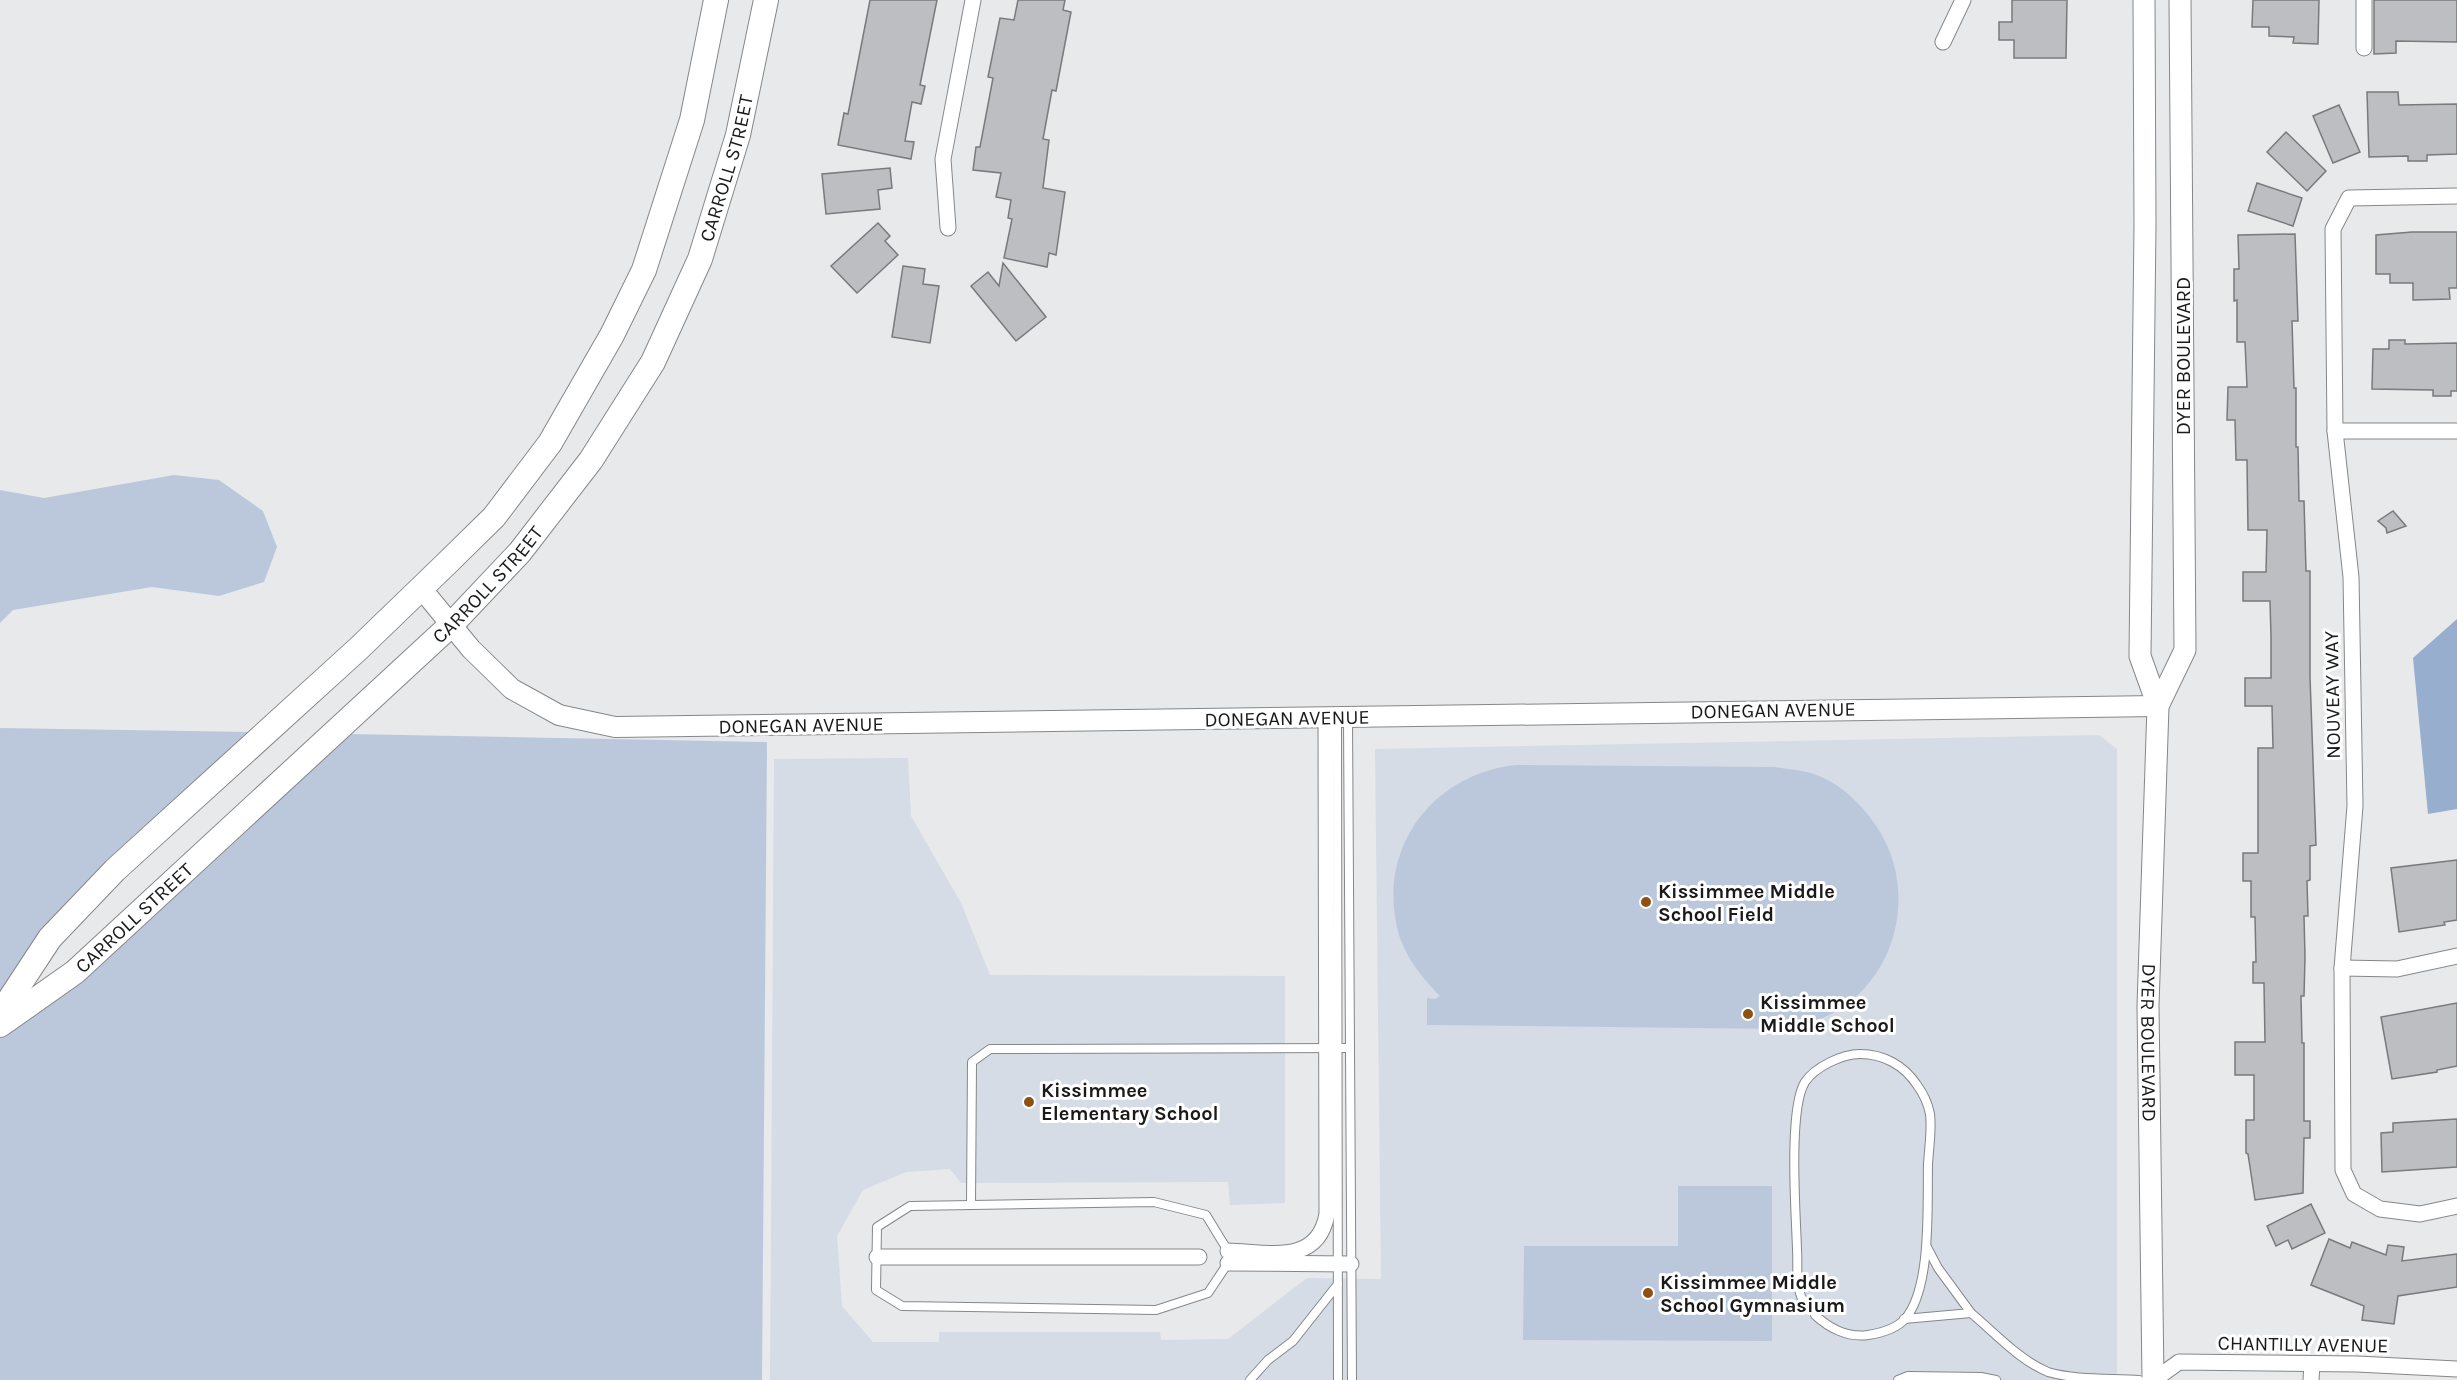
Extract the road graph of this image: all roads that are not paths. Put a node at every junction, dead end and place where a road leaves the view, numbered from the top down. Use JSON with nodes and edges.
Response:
{"nodes":[{"id":1,"x":716,"y":0,"type":"edge"},
{"id":2,"x":766,"y":0,"type":"edge"},
{"id":3,"x":973,"y":0,"type":"edge"},
{"id":4,"x":1963,"y":0,"type":"edge"},
{"id":5,"x":2144,"y":0,"type":"edge"},
{"id":6,"x":2180,"y":0,"type":"edge"},
{"id":7,"x":2364,"y":0,"type":"edge"},
{"id":8,"x":1943,"y":42,"type":"dead end"},
{"id":9,"x":2364,"y":48,"type":"dead end"},
{"id":10,"x":2457,"y":196,"type":"edge"},
{"id":11,"x":948,"y":228,"type":"dead end"},
{"id":12,"x":2335,"y":430,"type":"junction"},
{"id":13,"x":2457,"y":430,"type":"edge"},
{"id":14,"x":421,"y":588,"type":"junction"},
{"id":15,"x":452,"y":624,"type":"junction"},
{"id":16,"x":2158,"y":706,"type":"junction"},
{"id":17,"x":1337,"y":717,"type":"junction"},
{"id":18,"x":2457,"y":956,"type":"edge"},
{"id":19,"x":2342,"y":968,"type":"junction"},
{"id":20,"x":0,"y":1014,"type":"edge"},
{"id":21,"x":0,"y":1025,"type":"edge"},
{"id":22,"x":1332,"y":1048,"type":"junction"},
{"id":23,"x":1350,"y":1048,"type":"junction"},
{"id":24,"x":971,"y":1205,"type":"junction"},
{"id":25,"x":2457,"y":1206,"type":"edge"},
{"id":26,"x":1926,"y":1246,"type":"junction"},
{"id":27,"x":877,"y":1257,"type":"junction"},
{"id":28,"x":1199,"y":1257,"type":"dead end"},
{"id":29,"x":1228,"y":1257,"type":"junction"},
{"id":30,"x":1345,"y":1264,"type":"junction"},
{"id":31,"x":1338,"y":1284,"type":"junction"},
{"id":32,"x":1804,"y":1302,"type":"dead end"},
{"id":33,"x":1971,"y":1313,"type":"junction"},
{"id":34,"x":1815,"y":1315,"type":"dead end"},
{"id":35,"x":1904,"y":1319,"type":"junction"},
{"id":36,"x":2312,"y":1364,"type":"junction"},
{"id":37,"x":2457,"y":1369,"type":"edge"},
{"id":38,"x":2397,"y":1373,"type":"edge"},
{"id":39,"x":1924,"y":1378,"type":"edge"},
{"id":40,"x":1981,"y":1378,"type":"edge"},
{"id":41,"x":1250,"y":1380,"type":"edge"},
{"id":42,"x":1338,"y":1380,"type":"edge"},
{"id":43,"x":1352,"y":1380,"type":"edge"},
{"id":44,"x":1898,"y":1380,"type":"edge"},
{"id":45,"x":1996,"y":1380,"type":"edge"},
{"id":46,"x":2139,"y":1380,"type":"edge"},
{"id":47,"x":2153,"y":1380,"type":"edge"},
{"id":48,"x":2311,"y":1380,"type":"edge"}],
"edges":[{"from":1,"to":14,"type":"main road"},
{"from":2,"to":15,"type":"main road","name":"CARROLL STREET"},
{"from":3,"to":11,"type":"street"},
{"from":4,"to":8,"type":"street"},
{"from":5,"to":16,"type":"main road","name":"DYER BOULEVARD"},
{"from":6,"to":16,"type":"main road","name":"DYER BOULEVARD"},
{"from":7,"to":9,"type":"street"},
{"from":10,"to":12,"type":"street","name":"NOUVEAY WAY"},
{"from":12,"to":13,"type":"street"},
{"from":12,"to":19,"type":"street","name":"NOUVEAY WAY"},
{"from":14,"to":15,"type":"street","name":"DONEGAN AVENUE"},
{"from":14,"to":20,"type":"main road"},
{"from":15,"to":17,"type":"street","name":"DONEGAN AVENUE"},
{"from":15,"to":21,"type":"main road","name":"CARROLL STREET"},
{"from":16,"to":17,"type":"street","name":"DONEGAN AVENUE"},
{"from":16,"to":47,"type":"main road","name":"DYER BOULEVARD"},
{"from":17,"to":22,"type":"street"},
{"from":17,"to":23,"type":"lane"},
{"from":18,"to":19,"type":"street"},
{"from":19,"to":25,"type":"street","name":"NOUVEAY WAY"},
{"from":22,"to":23,"type":"lane"},
{"from":22,"to":24,"type":"lane"},
{"from":22,"to":29,"type":"street"},
{"from":22,"to":30,"type":"lane"},
{"from":23,"to":30,"type":"lane"},
{"from":24,"to":27,"type":"lane"},
{"from":24,"to":29,"type":"lane"},
{"from":26,"to":32,"type":"lane"},
{"from":26,"to":33,"type":"lane"},
{"from":26,"to":35,"type":"lane"},
{"from":27,"to":28,"type":"street"},
{"from":27,"to":29,"type":"lane"},
{"from":29,"to":30,"type":"street"},
{"from":30,"to":31,"type":"lane"},
{"from":30,"to":43,"type":"lane"},
{"from":31,"to":41,"type":"lane"},
{"from":31,"to":42,"type":"lane"},
{"from":33,"to":35,"type":"lane"},
{"from":33,"to":46,"type":"lane"},
{"from":34,"to":35,"type":"lane"},
{"from":36,"to":38,"type":"street","name":"CHANTILLY AVENUE"},
{"from":36,"to":47,"type":"street","name":"CHANTILLY AVENUE"},
{"from":36,"to":48,"type":"street"},
{"from":37,"to":38,"type":"street","name":"CHANTILLY AVENUE"},
{"from":39,"to":40,"type":"lane"},
{"from":39,"to":44,"type":"lane"},
{"from":40,"to":45,"type":"lane"}]}
